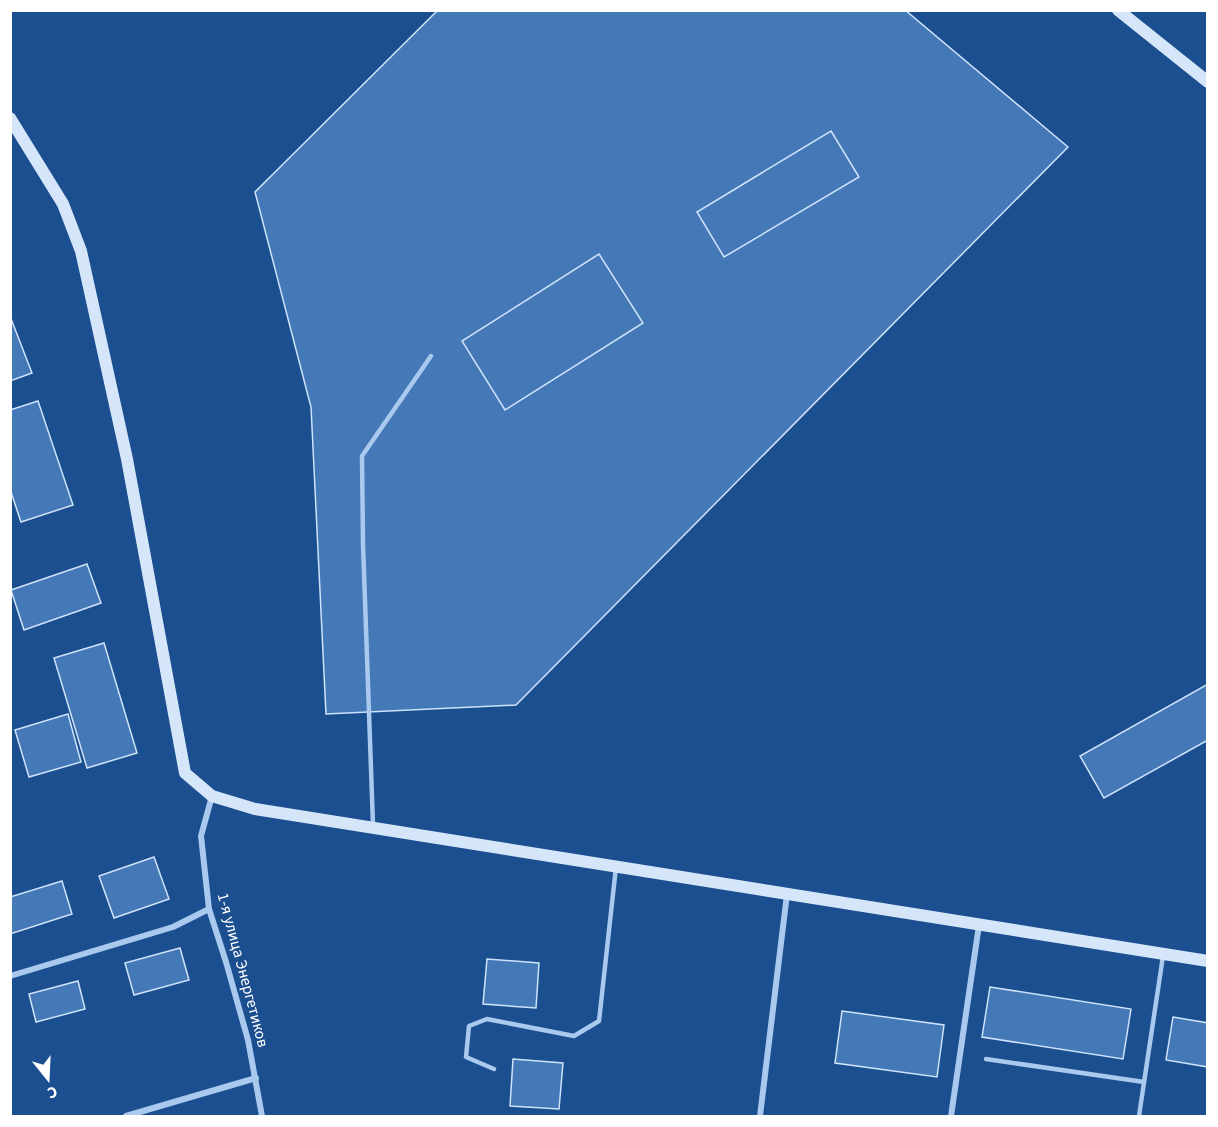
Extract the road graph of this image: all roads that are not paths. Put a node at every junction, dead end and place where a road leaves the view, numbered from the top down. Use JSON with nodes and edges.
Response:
{"nodes":[{"id":1,"x":1118,"y":10,"type":"edge"},
{"id":2,"x":1208,"y":82,"type":"edge"},
{"id":3,"x":10,"y":118,"type":"edge"},
{"id":4,"x":431,"y":356,"type":"dead end"},
{"id":5,"x":212,"y":796,"type":"junction"},
{"id":6,"x":373,"y":828,"type":"junction"},
{"id":7,"x":616,"y":867,"type":"junction"},
{"id":8,"x":788,"y":894,"type":"junction"},
{"id":9,"x":209,"y":909,"type":"junction"},
{"id":10,"x":980,"y":924,"type":"junction"},
{"id":11,"x":1163,"y":954,"type":"junction"},
{"id":12,"x":1208,"y":960,"type":"edge"},
{"id":13,"x":10,"y":976,"type":"edge"},
{"id":14,"x":986,"y":1059,"type":"dead end"},
{"id":15,"x":494,"y":1069,"type":"dead end"},
{"id":16,"x":256,"y":1078,"type":"junction"},
{"id":17,"x":1144,"y":1082,"type":"junction"},
{"id":18,"x":126,"y":1116,"type":"edge"},
{"id":19,"x":262,"y":1116,"type":"edge"},
{"id":20,"x":760,"y":1116,"type":"edge"},
{"id":21,"x":951,"y":1116,"type":"edge"},
{"id":22,"x":1139,"y":1116,"type":"edge"}],
"edges":[{"from":1,"to":2,"type":"street"},
{"from":3,"to":5,"type":"street"},
{"from":4,"to":6,"type":"lane"},
{"from":5,"to":6,"type":"street"},
{"from":5,"to":9,"type":"street","name":"1-я улица Энергетиков"},
{"from":6,"to":7,"type":"street"},
{"from":7,"to":8,"type":"street"},
{"from":7,"to":15,"type":"lane"},
{"from":8,"to":10,"type":"street"},
{"from":8,"to":20,"type":"street"},
{"from":9,"to":13,"type":"street"},
{"from":9,"to":16,"type":"street","name":"1-я улица Энергетиков"},
{"from":10,"to":11,"type":"street"},
{"from":10,"to":21,"type":"street"},
{"from":11,"to":12,"type":"street"},
{"from":11,"to":17,"type":"lane"},
{"from":14,"to":17,"type":"lane"},
{"from":16,"to":18,"type":"street"},
{"from":16,"to":19,"type":"street","name":"1-я улица Энергетиков"},
{"from":17,"to":22,"type":"lane"}]}
